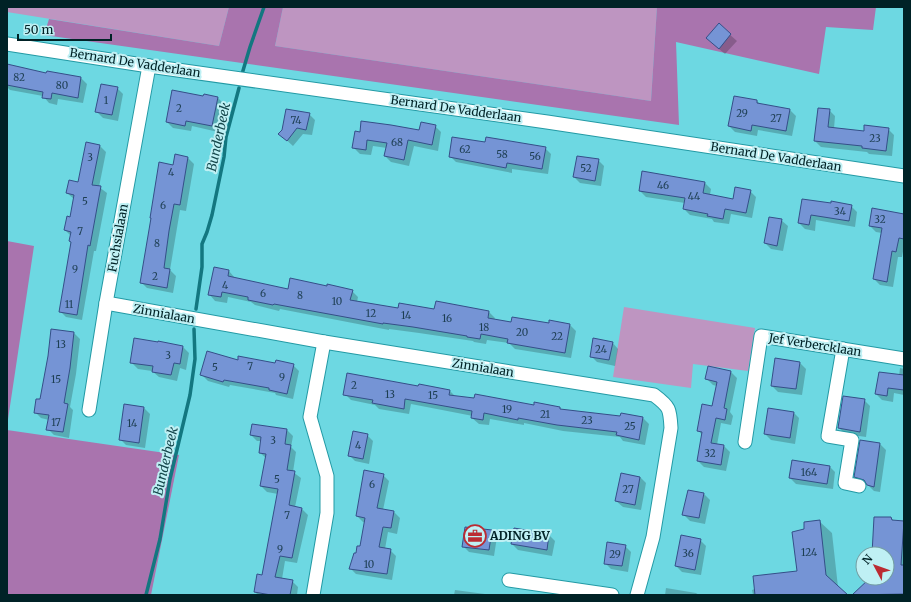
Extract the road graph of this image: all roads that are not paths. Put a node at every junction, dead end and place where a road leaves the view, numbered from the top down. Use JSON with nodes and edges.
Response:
{"nodes":[{"id":1,"x":7,"y":44,"type":"edge"},
{"id":2,"x":149,"y":66,"type":"junction"},
{"id":3,"x":904,"y":176,"type":"edge"},
{"id":4,"x":106,"y":303,"type":"junction"},
{"id":5,"x":324,"y":342,"type":"junction"},
{"id":6,"x":843,"y":349,"type":"junction"},
{"id":7,"x":904,"y":358,"type":"edge"},
{"id":8,"x":89,"y":410,"type":"dead end"},
{"id":9,"x":745,"y":442,"type":"dead end"},
{"id":10,"x":859,"y":486,"type":"dead end"},
{"id":11,"x":509,"y":580,"type":"dead end"},
{"id":12,"x":313,"y":595,"type":"edge"},
{"id":13,"x":612,"y":595,"type":"edge"},
{"id":14,"x":637,"y":595,"type":"edge"}],
"edges":[{"from":1,"to":2,"type":"street","name":"Bernard De Vadderlaan"},
{"from":2,"to":3,"type":"street","name":"Bernard De Vadderlaan"},
{"from":2,"to":4,"type":"street","name":"Fuchsialaan"},
{"from":4,"to":5,"type":"street","name":"Zinnialaan"},
{"from":4,"to":8,"type":"street","name":"Fuchsialaan"},
{"from":5,"to":12,"type":"street"},
{"from":5,"to":14,"type":"street","name":"Zinnialaan"},
{"from":6,"to":7,"type":"street","name":"Jef Verbercklaan"},
{"from":6,"to":9,"type":"street","name":"Jef Verbercklaan"},
{"from":6,"to":10,"type":"street"},
{"from":11,"to":13,"type":"street"}]}
